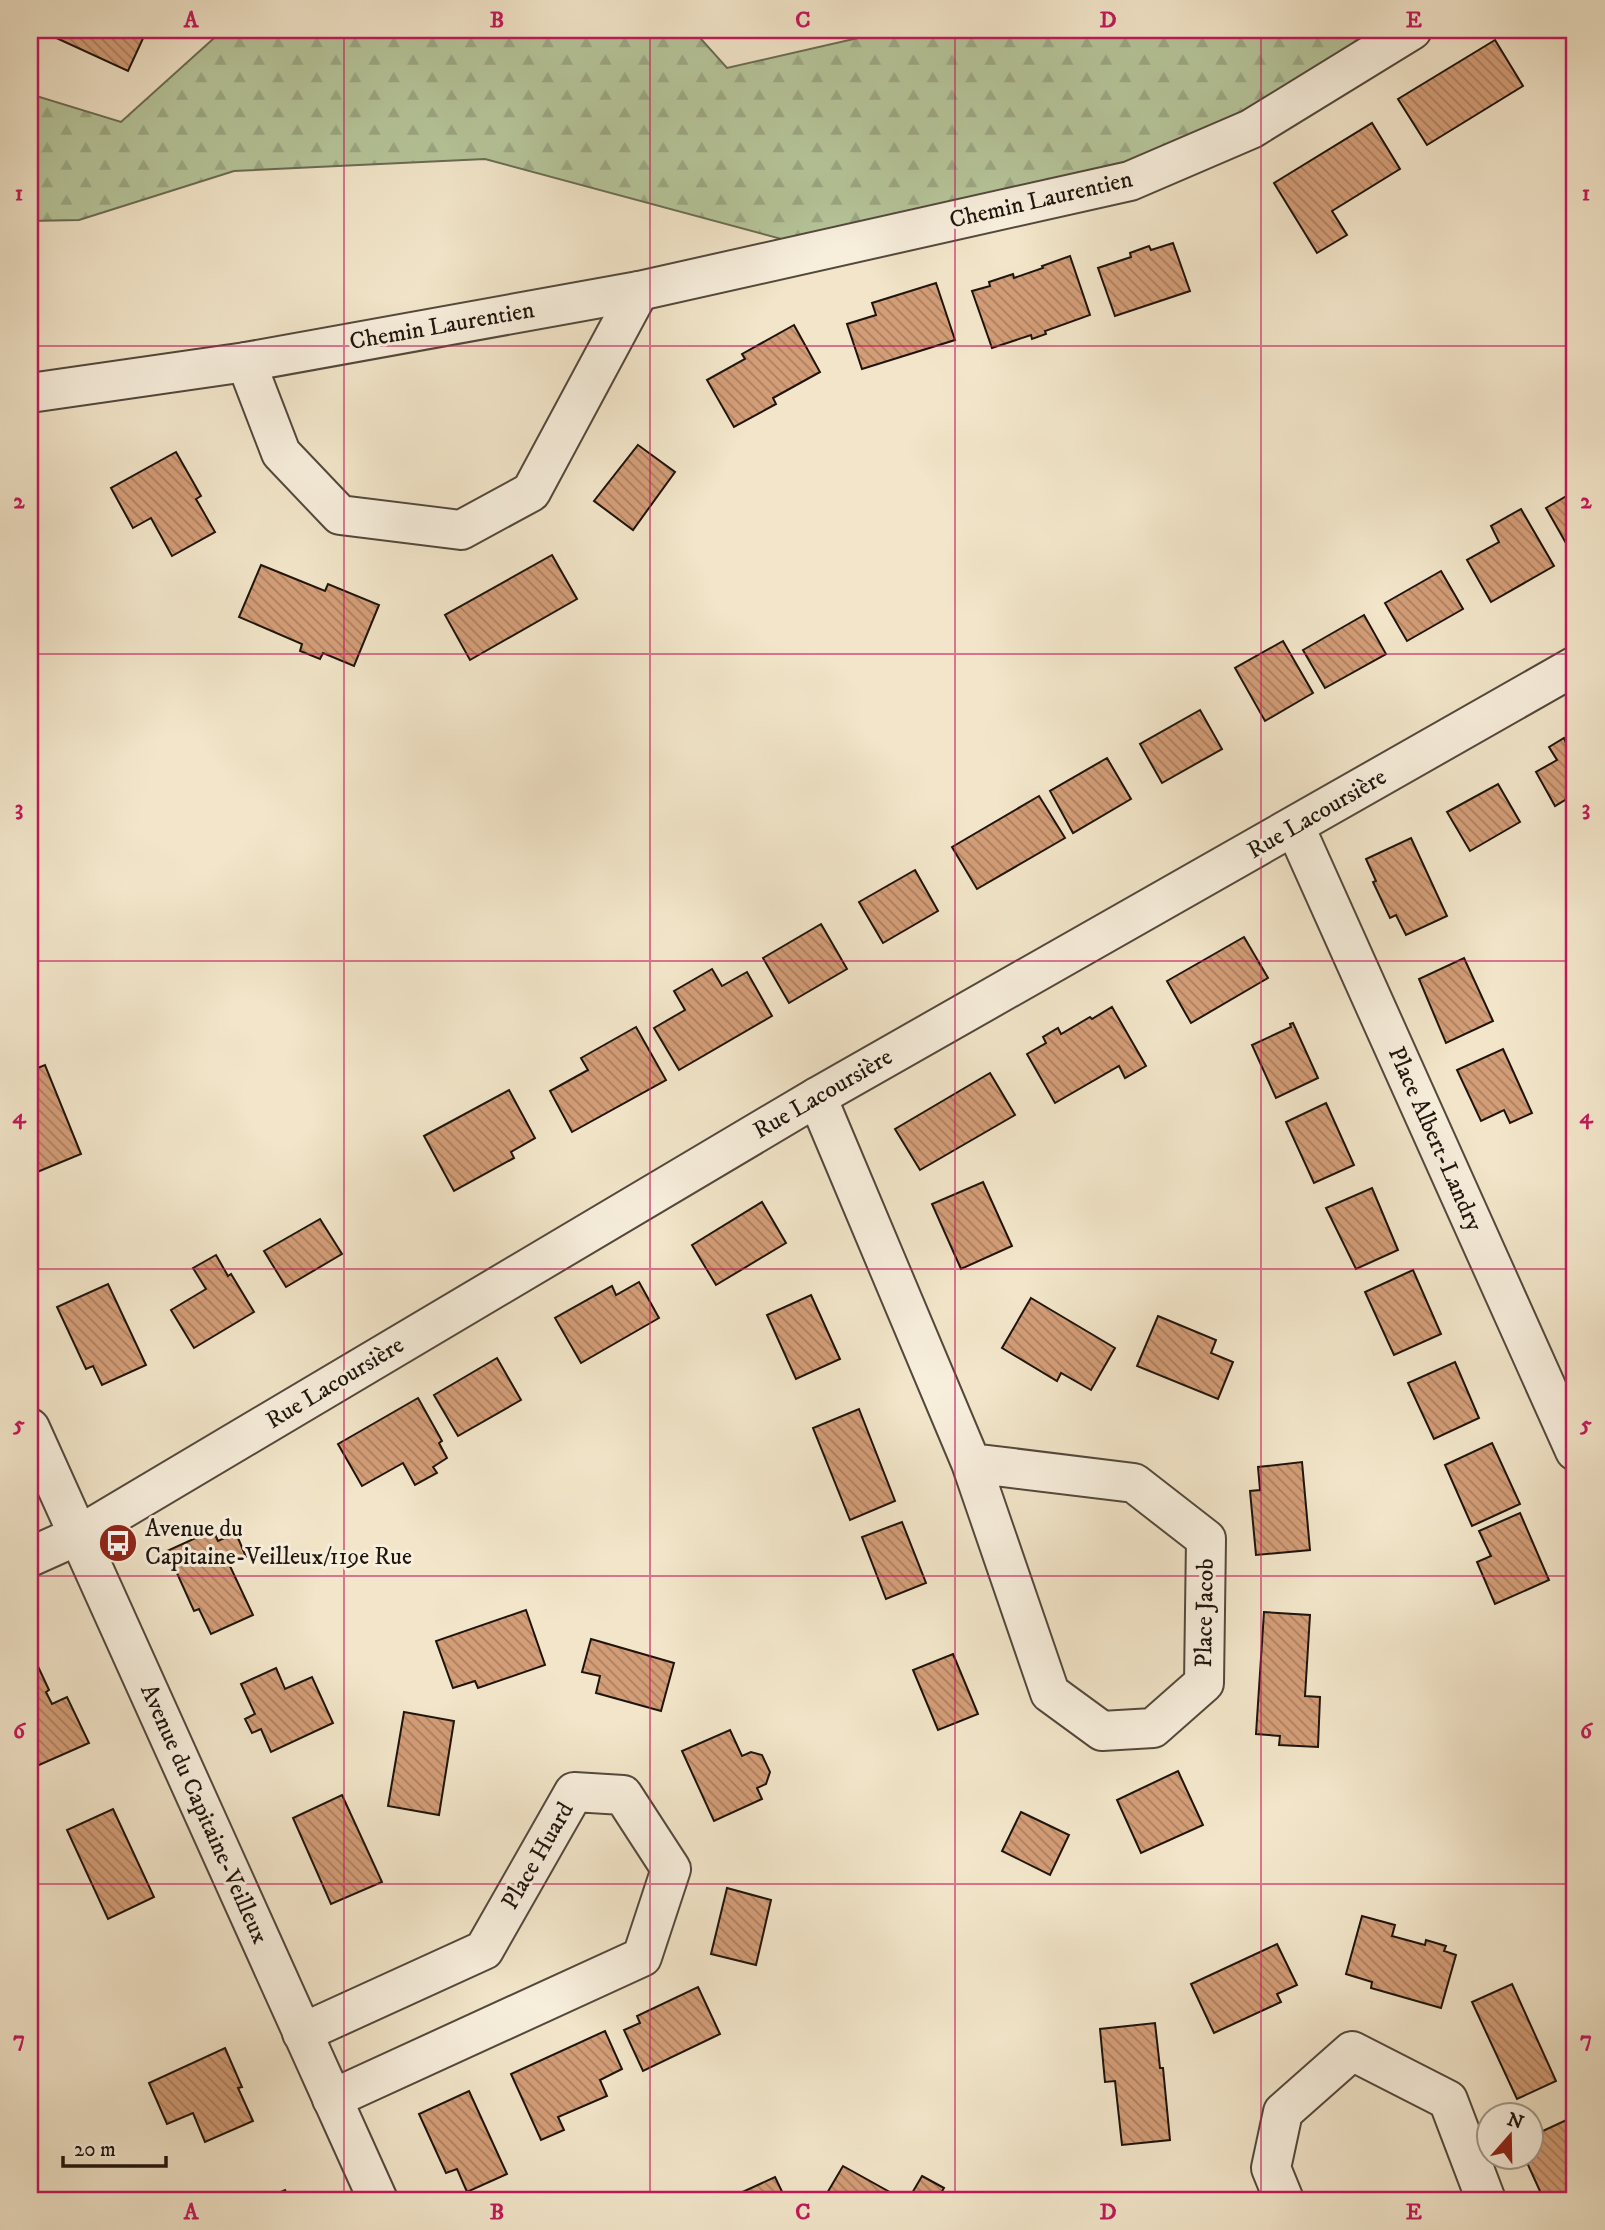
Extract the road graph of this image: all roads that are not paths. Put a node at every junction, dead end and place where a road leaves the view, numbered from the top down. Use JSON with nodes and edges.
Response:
{"nodes":[{"id":1,"x":1412,"y":30,"type":"edge"},
{"id":2,"x":639,"y":290,"type":"junction"},
{"id":3,"x":246,"y":362,"type":"junction"},
{"id":4,"x":30,"y":393,"type":"edge"},
{"id":5,"x":1575,"y":667,"type":"edge"},
{"id":6,"x":1295,"y":827,"type":"junction"},
{"id":7,"x":817,"y":1097,"type":"junction"},
{"id":8,"x":30,"y":1428,"type":"edge"},
{"id":9,"x":1575,"y":1451,"type":"edge"},
{"id":10,"x":971,"y":1462,"type":"junction"},
{"id":11,"x":79,"y":1535,"type":"junction"},
{"id":12,"x":30,"y":1557,"type":"edge"},
{"id":13,"x":302,"y":2033,"type":"junction"},
{"id":14,"x":332,"y":2099,"type":"junction"},
{"id":15,"x":378,"y":2200,"type":"edge"},
{"id":16,"x":1284,"y":2200,"type":"edge"},
{"id":17,"x":1486,"y":2200,"type":"edge"}],
"edges":[{"from":1,"to":2,"type":"street","name":"Chemin Laurentien"},
{"from":2,"to":3,"type":"street","name":"Chemin Laurentien"},
{"from":2,"to":3,"type":"street"},
{"from":3,"to":4,"type":"street","name":"Chemin Laurentien"},
{"from":5,"to":6,"type":"street","name":"Rue Lacoursière"},
{"from":6,"to":7,"type":"street","name":"Rue Lacoursière"},
{"from":6,"to":9,"type":"street","name":"Place Albert-Landry"},
{"from":7,"to":10,"type":"street","name":"Place Jacob"},
{"from":7,"to":11,"type":"street","name":"Rue Lacoursière"},
{"from":8,"to":11,"type":"street","name":"Avenue du Capitaine-Veilleux"},
{"from":10,"to":10,"type":"street","name":"Place Jacob"},
{"from":11,"to":12,"type":"street","name":"Rue Lacoursière"},
{"from":11,"to":13,"type":"street","name":"Avenue du Capitaine-Veilleux"},
{"from":13,"to":14,"type":"street","name":"Avenue du Capitaine-Veilleux"},
{"from":13,"to":14,"type":"street","name":"Place Huard"},
{"from":14,"to":15,"type":"street","name":"Avenue du Capitaine-Veilleux"},
{"from":16,"to":17,"type":"street"}]}
